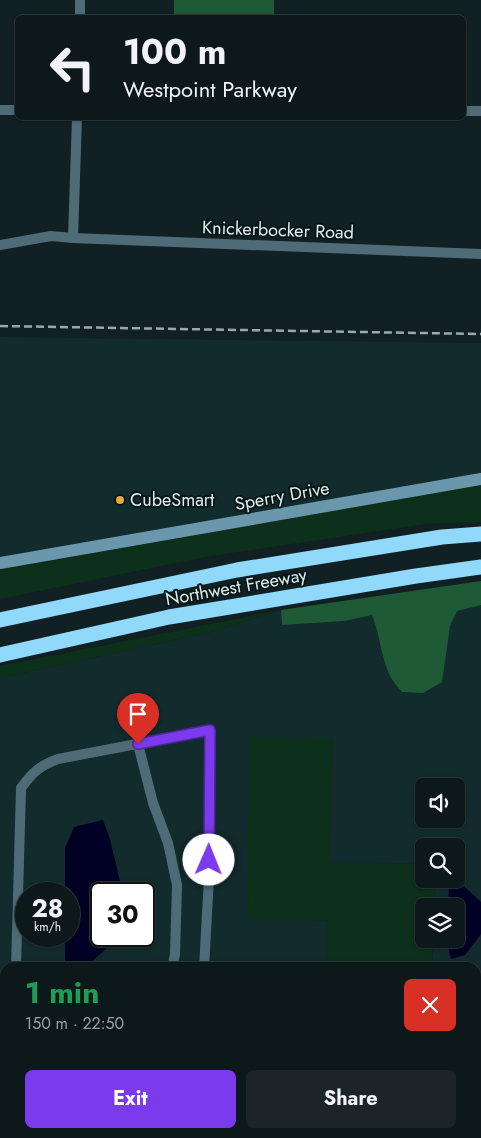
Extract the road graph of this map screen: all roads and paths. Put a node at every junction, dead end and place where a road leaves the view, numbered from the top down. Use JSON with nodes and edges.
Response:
{"nodes":[{"id":1,"x":80,"y":0,"type":"edge"},
{"id":2,"x":80,"y":15,"type":"edge"},
{"id":3,"x":0,"y":110,"type":"edge"},
{"id":4,"x":15,"y":110,"type":"edge"},
{"id":5,"x":466,"y":111,"type":"edge"},
{"id":6,"x":481,"y":112,"type":"edge"},
{"id":7,"x":76,"y":120,"type":"edge"},
{"id":8,"x":73,"y":238,"type":"junction"},
{"id":9,"x":0,"y":245,"type":"edge"},
{"id":10,"x":481,"y":254,"type":"edge"},
{"id":11,"x":481,"y":478,"type":"edge"},
{"id":12,"x":481,"y":534,"type":"edge"},
{"id":13,"x":0,"y":563,"type":"edge"},
{"id":14,"x":481,"y":567,"type":"edge"},
{"id":15,"x":0,"y":620,"type":"edge"},
{"id":16,"x":0,"y":655,"type":"edge"},
{"id":17,"x":138,"y":744,"type":"junction"},
{"id":18,"x":16,"y":962,"type":"edge"},
{"id":19,"x":174,"y":962,"type":"edge"},
{"id":20,"x":204,"y":962,"type":"edge"}],
"edges":[{"from":1,"to":2,"type":"street"},
{"from":3,"to":4,"type":"street"},
{"from":5,"to":6,"type":"street"},
{"from":7,"to":8,"type":"street"},
{"from":8,"to":9,"type":"street","name":"Knickerbocker Road"},
{"from":8,"to":10,"type":"street","name":"Knickerbocker Road"},
{"from":11,"to":13,"type":"street","name":"Sperry Drive"},
{"from":12,"to":15,"type":"highway","name":"Northwest Freeway"},
{"from":14,"to":16,"type":"highway","name":"Northwest Freeway"},
{"from":17,"to":18,"type":"street"},
{"from":17,"to":19,"type":"street"},
{"from":17,"to":20,"type":"street"}]}
